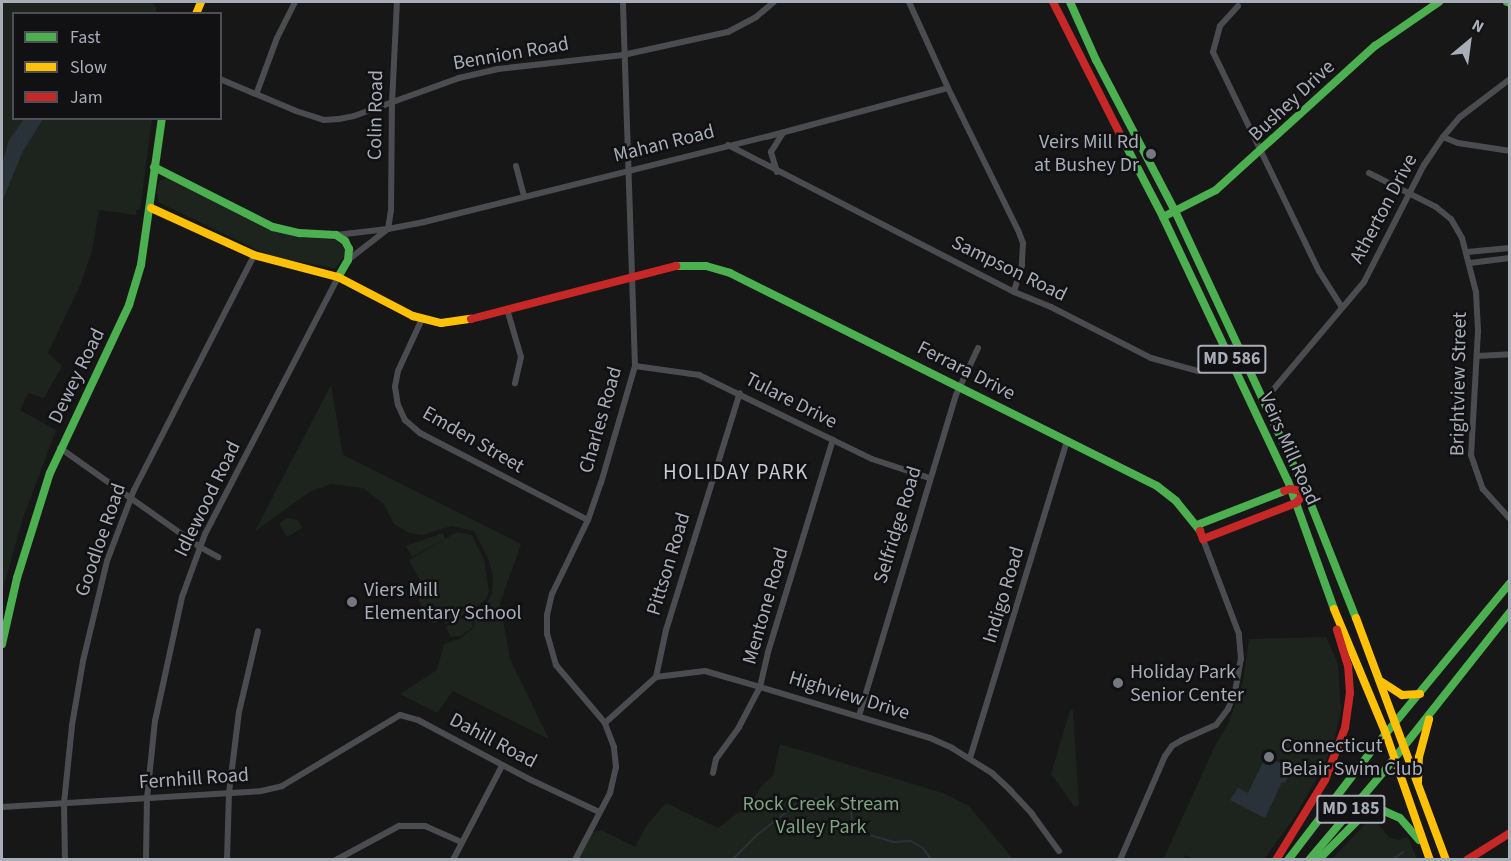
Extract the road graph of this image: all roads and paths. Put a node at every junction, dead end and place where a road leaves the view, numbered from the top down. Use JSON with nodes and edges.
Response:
{"nodes":[{"id":1,"x":295,"y":2,"type":"edge"},
{"id":2,"x":397,"y":2,"type":"edge"},
{"id":3,"x":623,"y":2,"type":"edge"},
{"id":4,"x":774,"y":2,"type":"edge"},
{"id":5,"x":909,"y":2,"type":"edge"},
{"id":6,"x":1053,"y":2,"type":"edge"},
{"id":7,"x":1070,"y":2,"type":"edge"},
{"id":8,"x":1439,"y":2,"type":"edge"},
{"id":9,"x":1238,"y":6,"type":"dead end"},
{"id":10,"x":623,"y":55,"type":"junction"},
{"id":11,"x":1509,"y":79,"type":"edge"},
{"id":12,"x":222,"y":80,"type":"edge"},
{"id":13,"x":948,"y":88,"type":"junction"},
{"id":14,"x":257,"y":92,"type":"junction"},
{"id":15,"x":392,"y":103,"type":"junction"},
{"id":16,"x":162,"y":120,"type":"edge"},
{"id":17,"x":783,"y":132,"type":"junction"},
{"id":18,"x":1443,"y":137,"type":"junction"},
{"id":19,"x":728,"y":145,"type":"junction"},
{"id":20,"x":1509,"y":151,"type":"edge"},
{"id":21,"x":1261,"y":152,"type":"junction"},
{"id":22,"x":516,"y":165,"type":"dead end"},
{"id":23,"x":154,"y":167,"type":"junction"},
{"id":24,"x":628,"y":171,"type":"junction"},
{"id":25,"x":777,"y":172,"type":"junction"},
{"id":26,"x":1369,"y":173,"type":"dead end"},
{"id":27,"x":1410,"y":194,"type":"junction"},
{"id":28,"x":524,"y":195,"type":"junction"},
{"id":29,"x":151,"y":208,"type":"junction"},
{"id":30,"x":1175,"y":211,"type":"junction"},
{"id":31,"x":1162,"y":217,"type":"junction"},
{"id":32,"x":388,"y":229,"type":"junction"},
{"id":33,"x":336,"y":235,"type":"junction"},
{"id":34,"x":1509,"y":248,"type":"edge"},
{"id":35,"x":1467,"y":252,"type":"junction"},
{"id":36,"x":254,"y":255,"type":"junction"},
{"id":37,"x":1509,"y":258,"type":"edge"},
{"id":38,"x":348,"y":260,"type":"junction"},
{"id":39,"x":1470,"y":263,"type":"junction"},
{"id":40,"x":338,"y":277,"type":"junction"},
{"id":41,"x":632,"y":278,"type":"junction"},
{"id":42,"x":1014,"y":292,"type":"junction"},
{"id":43,"x":1341,"y":306,"type":"junction"},
{"id":44,"x":507,"y":309,"type":"junction"},
{"id":45,"x":422,"y":319,"type":"junction"},
{"id":46,"x":978,"y":348,"type":"dead end"},
{"id":47,"x":1509,"y":354,"type":"edge"},
{"id":48,"x":1478,"y":356,"type":"junction"},
{"id":49,"x":1232,"y":360,"type":"junction"},
{"id":50,"x":635,"y":366,"type":"junction"},
{"id":51,"x":515,"y":383,"type":"dead end"},
{"id":52,"x":959,"y":385,"type":"junction"},
{"id":53,"x":1272,"y":391,"type":"dead end"},
{"id":54,"x":740,"y":393,"type":"junction"},
{"id":55,"x":833,"y":440,"type":"junction"},
{"id":56,"x":1067,"y":441,"type":"junction"},
{"id":57,"x":60,"y":448,"type":"junction"},
{"id":58,"x":929,"y":478,"type":"junction"},
{"id":59,"x":1290,"y":489,"type":"junction"},
{"id":60,"x":1306,"y":492,"type":"junction"},
{"id":61,"x":131,"y":497,"type":"junction"},
{"id":62,"x":1296,"y":503,"type":"junction"},
{"id":63,"x":1509,"y":519,"type":"edge"},
{"id":64,"x":588,"y":520,"type":"junction"},
{"id":65,"x":1197,"y":525,"type":"junction"},
{"id":66,"x":1203,"y":539,"type":"junction"},
{"id":67,"x":200,"y":547,"type":"junction"},
{"id":68,"x":218,"y":557,"type":"dead end"},
{"id":69,"x":1509,"y":583,"type":"edge"},
{"id":70,"x":1325,"y":587,"type":"junction"},
{"id":71,"x":1509,"y":612,"type":"edge"},
{"id":72,"x":258,"y":631,"type":"dead end"},
{"id":73,"x":2,"y":644,"type":"edge"},
{"id":74,"x":656,"y":677,"type":"junction"},
{"id":75,"x":1380,"y":680,"type":"junction"},
{"id":76,"x":760,"y":687,"type":"junction"},
{"id":77,"x":1420,"y":694,"type":"junction"},
{"id":78,"x":1436,"y":706,"type":"junction"},
{"id":79,"x":859,"y":716,"type":"junction"},
{"id":80,"x":1396,"y":722,"type":"junction"},
{"id":81,"x":605,"y":723,"type":"junction"},
{"id":82,"x":372,"y":731,"type":"joint"},
{"id":83,"x":1386,"y":734,"type":"junction"},
{"id":84,"x":1403,"y":746,"type":"junction"},
{"id":85,"x":970,"y":758,"type":"junction"},
{"id":86,"x":1394,"y":759,"type":"junction"},
{"id":87,"x":502,"y":766,"type":"junction"},
{"id":88,"x":713,"y":773,"type":"dead end"},
{"id":89,"x":1418,"y":784,"type":"junction"},
{"id":90,"x":229,"y":793,"type":"junction"},
{"id":91,"x":147,"y":798,"type":"junction"},
{"id":92,"x":64,"y":803,"type":"junction"},
{"id":93,"x":2,"y":807,"type":"edge"},
{"id":94,"x":599,"y":812,"type":"junction"},
{"id":95,"x":1509,"y":833,"type":"edge"},
{"id":96,"x":461,"y":842,"type":"junction"},
{"id":97,"x":1426,"y":850,"type":"junction"},
{"id":98,"x":1059,"y":851,"type":"dead end"},
{"id":99,"x":65,"y":860,"type":"edge"},
{"id":100,"x":146,"y":860,"type":"edge"},
{"id":101,"x":227,"y":860,"type":"edge"},
{"id":102,"x":336,"y":860,"type":"edge"},
{"id":103,"x":453,"y":860,"type":"edge"},
{"id":104,"x":575,"y":860,"type":"edge"},
{"id":105,"x":1120,"y":860,"type":"edge"},
{"id":106,"x":1275,"y":860,"type":"edge"},
{"id":107,"x":1288,"y":860,"type":"edge"},
{"id":108,"x":1309,"y":860,"type":"edge"},
{"id":109,"x":1318,"y":860,"type":"edge"},
{"id":110,"x":1430,"y":860,"type":"edge"},
{"id":111,"x":1446,"y":860,"type":"edge"},
{"id":112,"x":1467,"y":860,"type":"edge"}],
"edges":[{"from":1,"to":14,"type":"street"},
{"from":2,"to":15,"type":"street","name":"Colin Road"},
{"from":3,"to":10,"type":"street","name":"Charles Road"},
{"from":4,"to":10,"type":"street","name":"Bennion Road"},
{"from":5,"to":13,"type":"street"},
{"from":6,"to":31,"type":"main road","name":"Veirs Mill Road","number":"MD 586"},
{"from":7,"to":30,"type":"main road","name":"Veirs Mill Road","number":"MD 586"},
{"from":8,"to":21,"type":"main road","name":"Bushey Drive"},
{"from":9,"to":21,"type":"street"},
{"from":10,"to":15,"type":"street","name":"Bennion Road"},
{"from":10,"to":24,"type":"street","name":"Charles Road"},
{"from":11,"to":18,"type":"street","name":"Atherton Drive"},
{"from":12,"to":14,"type":"street","name":"Bennion Road"},
{"from":13,"to":17,"type":"street","name":"Mahan Road"},
{"from":13,"to":42,"type":"street"},
{"from":14,"to":15,"type":"street","name":"Bennion Road"},
{"from":15,"to":32,"type":"street","name":"Colin Road"},
{"from":16,"to":23,"type":"main road","name":"Dewey Road"},
{"from":17,"to":19,"type":"street","name":"Mahan Road"},
{"from":17,"to":25,"type":"street"},
{"from":18,"to":20,"type":"street"},
{"from":18,"to":27,"type":"street","name":"Atherton Drive"},
{"from":19,"to":24,"type":"street","name":"Mahan Road"},
{"from":19,"to":25,"type":"street","name":"Sampson Road"},
{"from":21,"to":30,"type":"main road","name":"Bushey Drive"},
{"from":21,"to":43,"type":"street"},
{"from":22,"to":28,"type":"street"},
{"from":23,"to":29,"type":"main road","name":"Dewey Road"},
{"from":23,"to":33,"type":"main road","name":"Mahan Road"},
{"from":24,"to":28,"type":"street","name":"Mahan Road"},
{"from":24,"to":41,"type":"street","name":"Charles Road"},
{"from":25,"to":42,"type":"street","name":"Sampson Road"},
{"from":26,"to":27,"type":"street","name":"Brightview Street"},
{"from":27,"to":35,"type":"street","name":"Brightview Street"},
{"from":27,"to":43,"type":"street","name":"Atherton Drive"},
{"from":28,"to":32,"type":"street","name":"Mahan Road"},
{"from":29,"to":36,"type":"main road"},
{"from":29,"to":57,"type":"main road","name":"Dewey Road"},
{"from":30,"to":31,"type":"main road","name":"Bushey Drive"},
{"from":30,"to":60,"type":"main road","name":"Veirs Mill Road","number":"MD 586"},
{"from":31,"to":49,"type":"main road","name":"Veirs Mill Road","number":"MD 586"},
{"from":32,"to":33,"type":"street","name":"Mahan Road"},
{"from":32,"to":38,"type":"street","name":"Mahan Road"},
{"from":33,"to":38,"type":"main road"},
{"from":34,"to":35,"type":"street"},
{"from":35,"to":39,"type":"street","name":"Brightview Street"},
{"from":36,"to":40,"type":"main road"},
{"from":36,"to":61,"type":"street","name":"Goodloe Road"},
{"from":37,"to":39,"type":"street"},
{"from":38,"to":40,"type":"main road","name":"Mahan Road"},
{"from":39,"to":48,"type":"street","name":"Brightview Street"},
{"from":40,"to":45,"type":"main road","name":"Ferrara Drive"},
{"from":40,"to":67,"type":"street","name":"Idlewood Road"},
{"from":41,"to":44,"type":"main road","name":"Ferrara Drive"},
{"from":41,"to":50,"type":"street","name":"Charles Road"},
{"from":41,"to":52,"type":"main road","name":"Ferrara Drive"},
{"from":42,"to":49,"type":"street","name":"Sampson Road"},
{"from":43,"to":53,"type":"street","name":"Atherton Drive"},
{"from":44,"to":45,"type":"main road","name":"Ferrara Drive"},
{"from":44,"to":51,"type":"street"},
{"from":45,"to":64,"type":"street","name":"Emden Street"},
{"from":46,"to":52,"type":"street","name":"Selfridge Road"},
{"from":47,"to":48,"type":"street"},
{"from":48,"to":63,"type":"street","name":"Brightview Street"},
{"from":49,"to":59,"type":"main road","name":"Veirs Mill Road","number":"MD 586"},
{"from":50,"to":54,"type":"street","name":"Tulare Drive"},
{"from":50,"to":64,"type":"street","name":"Charles Road"},
{"from":52,"to":56,"type":"main road","name":"Ferrara Drive"},
{"from":52,"to":58,"type":"street","name":"Selfridge Road"},
{"from":54,"to":55,"type":"street","name":"Tulare Drive"},
{"from":54,"to":74,"type":"street","name":"Pittson Road"},
{"from":55,"to":58,"type":"street","name":"Tulare Drive"},
{"from":55,"to":76,"type":"street","name":"Mentone Road"},
{"from":56,"to":65,"type":"main road","name":"Ferrara Drive"},
{"from":56,"to":85,"type":"street","name":"Indigo Road"},
{"from":57,"to":61,"type":"street"},
{"from":57,"to":73,"type":"main road","name":"Dewey Road"},
{"from":58,"to":79,"type":"street","name":"Selfridge Road"},
{"from":59,"to":60,"type":"main road"},
{"from":59,"to":62,"type":"main road","name":"Veirs Mill Road","number":"MD 586"},
{"from":59,"to":65,"type":"main road"},
{"from":60,"to":62,"type":"main road"},
{"from":60,"to":75,"type":"main road","name":"Veirs Mill Road","number":"MD 586"},
{"from":61,"to":67,"type":"street"},
{"from":61,"to":92,"type":"street","name":"Goodloe Road"},
{"from":62,"to":66,"type":"main road"},
{"from":62,"to":70,"type":"main road","name":"Veirs Mill Road","number":"MD 586"},
{"from":64,"to":81,"type":"street","name":"Charles Road"},
{"from":65,"to":66,"type":"main road","name":"Ferrara Drive"},
{"from":66,"to":105,"type":"street","name":"Ferrara Drive"},
{"from":67,"to":68,"type":"street"},
{"from":67,"to":91,"type":"street","name":"Idlewood Road"},
{"from":69,"to":77,"type":"main road","number":"MD 185"},
{"from":70,"to":83,"type":"main road","name":"Veirs Mill Road","number":"MD 586"},
{"from":70,"to":106,"type":"main road"},
{"from":71,"to":78,"type":"main road","number":"MD 185"},
{"from":72,"to":90,"type":"street"},
{"from":74,"to":76,"type":"street","name":"Highview Drive"},
{"from":74,"to":81,"type":"street"},
{"from":75,"to":77,"type":"main road"},
{"from":75,"to":80,"type":"main road","name":"Veirs Mill Road","number":"MD 586"},
{"from":76,"to":79,"type":"street","name":"Highview Drive"},
{"from":76,"to":88,"type":"street","name":"Mentone Road"},
{"from":77,"to":80,"type":"main road","number":"MD 185"},
{"from":78,"to":84,"type":"main road","number":"MD 185"},
{"from":78,"to":89,"type":"main road"},
{"from":79,"to":85,"type":"street","name":"Highview Drive"},
{"from":80,"to":83,"type":"main road","number":"MD 185"},
{"from":80,"to":84,"type":"main road","name":"Veirs Mill Road","number":"MD 586"},
{"from":81,"to":94,"type":"street","name":"Charles Road"},
{"from":82,"to":87,"type":"street","name":"Dahill Road"},
{"from":82,"to":90,"type":"street","name":"Fernhill Road"},
{"from":83,"to":86,"type":"main road","name":"Veirs Mill Road","number":"MD 586"},
{"from":83,"to":107,"type":"main road","number":"MD 185"},
{"from":84,"to":86,"type":"main road","number":"MD 185"},
{"from":84,"to":89,"type":"main road","name":"Veirs Mill Road","number":"MD 586"},
{"from":85,"to":98,"type":"street","name":"Highview Drive"},
{"from":86,"to":97,"type":"main road","name":"Veirs Mill Road","number":"MD 586"},
{"from":86,"to":108,"type":"main road","number":"MD 185"},
{"from":87,"to":94,"type":"street","name":"Dahill Road"},
{"from":87,"to":96,"type":"street"},
{"from":89,"to":111,"type":"main road","name":"Veirs Mill Road","number":"MD 586"},
{"from":90,"to":91,"type":"street","name":"Fernhill Road"},
{"from":90,"to":101,"type":"street"},
{"from":91,"to":92,"type":"street","name":"Fernhill Road"},
{"from":91,"to":100,"type":"street","name":"Idlewood Road"},
{"from":92,"to":93,"type":"street","name":"Fernhill Road"},
{"from":92,"to":99,"type":"street","name":"Goodloe Road"},
{"from":94,"to":104,"type":"street","name":"Charles Road"},
{"from":95,"to":112,"type":"main road"},
{"from":96,"to":102,"type":"street"},
{"from":96,"to":103,"type":"street"},
{"from":97,"to":109,"type":"main road"},
{"from":97,"to":110,"type":"main road","name":"Veirs Mill Road","number":"MD 586"}]}
